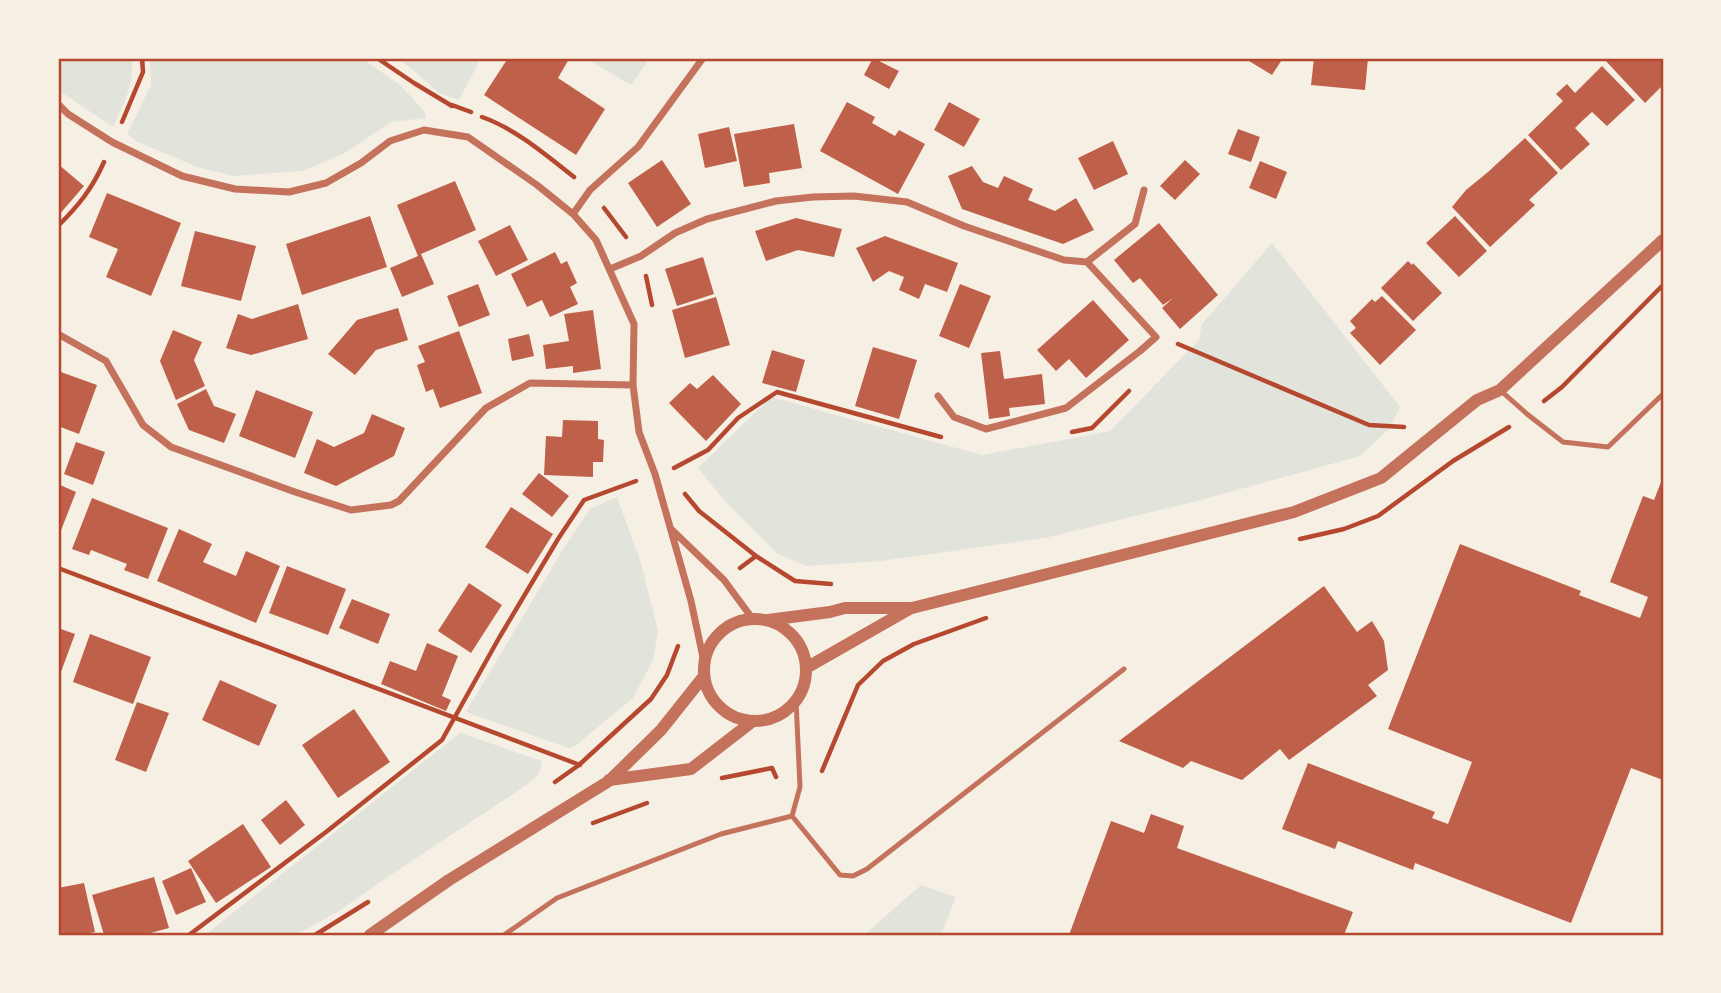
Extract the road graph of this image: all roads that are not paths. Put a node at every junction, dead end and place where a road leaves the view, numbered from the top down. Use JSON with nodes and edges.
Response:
{"nodes":[{"id":1,"x":703,"y":58,"type":"edge"},
{"id":2,"x":58,"y":104,"type":"edge"},
{"id":3,"x":1144,"y":190,"type":"dead end"},
{"id":4,"x":573,"y":214,"type":"junction"},
{"id":5,"x":1663,"y":240,"type":"edge"},
{"id":6,"x":1087,"y":262,"type":"junction"},
{"id":7,"x":610,"y":269,"type":"junction"},
{"id":8,"x":58,"y":334,"type":"edge"},
{"id":9,"x":633,"y":386,"type":"junction"},
{"id":10,"x":1500,"y":390,"type":"junction"},
{"id":11,"x":1663,"y":394,"type":"edge"},
{"id":12,"x":938,"y":396,"type":"dead end"},
{"id":13,"x":671,"y":528,"type":"junction"},
{"id":14,"x":912,"y":608,"type":"junction"},
{"id":15,"x":752,"y":618,"type":"junction"},
{"id":16,"x":768,"y":620,"type":"junction"},
{"id":17,"x":806,"y":668,"type":"junction"},
{"id":18,"x":704,"y":669,"type":"junction"},
{"id":19,"x":1124,"y":669,"type":"dead end"},
{"id":20,"x":796,"y":700,"type":"junction"},
{"id":21,"x":753,"y":721,"type":"junction"},
{"id":22,"x":609,"y":780,"type":"junction"},
{"id":23,"x":792,"y":816,"type":"junction"},
{"id":24,"x":370,"y":935,"type":"edge"},
{"id":25,"x":504,"y":935,"type":"edge"}],
"edges":[{"from":1,"to":4,"type":"street"},
{"from":2,"to":4,"type":"street"},
{"from":3,"to":6,"type":"street"},
{"from":4,"to":7,"type":"street"},
{"from":5,"to":10,"type":"street"},
{"from":6,"to":7,"type":"street"},
{"from":6,"to":12,"type":"street"},
{"from":7,"to":9,"type":"street"},
{"from":8,"to":9,"type":"street"},
{"from":9,"to":13,"type":"street"},
{"from":10,"to":11,"type":"lane"},
{"from":10,"to":14,"type":"street"},
{"from":13,"to":15,"type":"street"},
{"from":13,"to":18,"type":"street"},
{"from":14,"to":16,"type":"street"},
{"from":14,"to":17,"type":"street"},
{"from":15,"to":16,"type":"street"},
{"from":15,"to":18,"type":"street"},
{"from":16,"to":17,"type":"street"},
{"from":17,"to":20,"type":"street"},
{"from":18,"to":21,"type":"street"},
{"from":18,"to":22,"type":"street"},
{"from":19,"to":23,"type":"lane"},
{"from":20,"to":21,"type":"street"},
{"from":20,"to":23,"type":"lane"},
{"from":21,"to":22,"type":"street"},
{"from":22,"to":24,"type":"street"},
{"from":23,"to":25,"type":"lane"}]}
